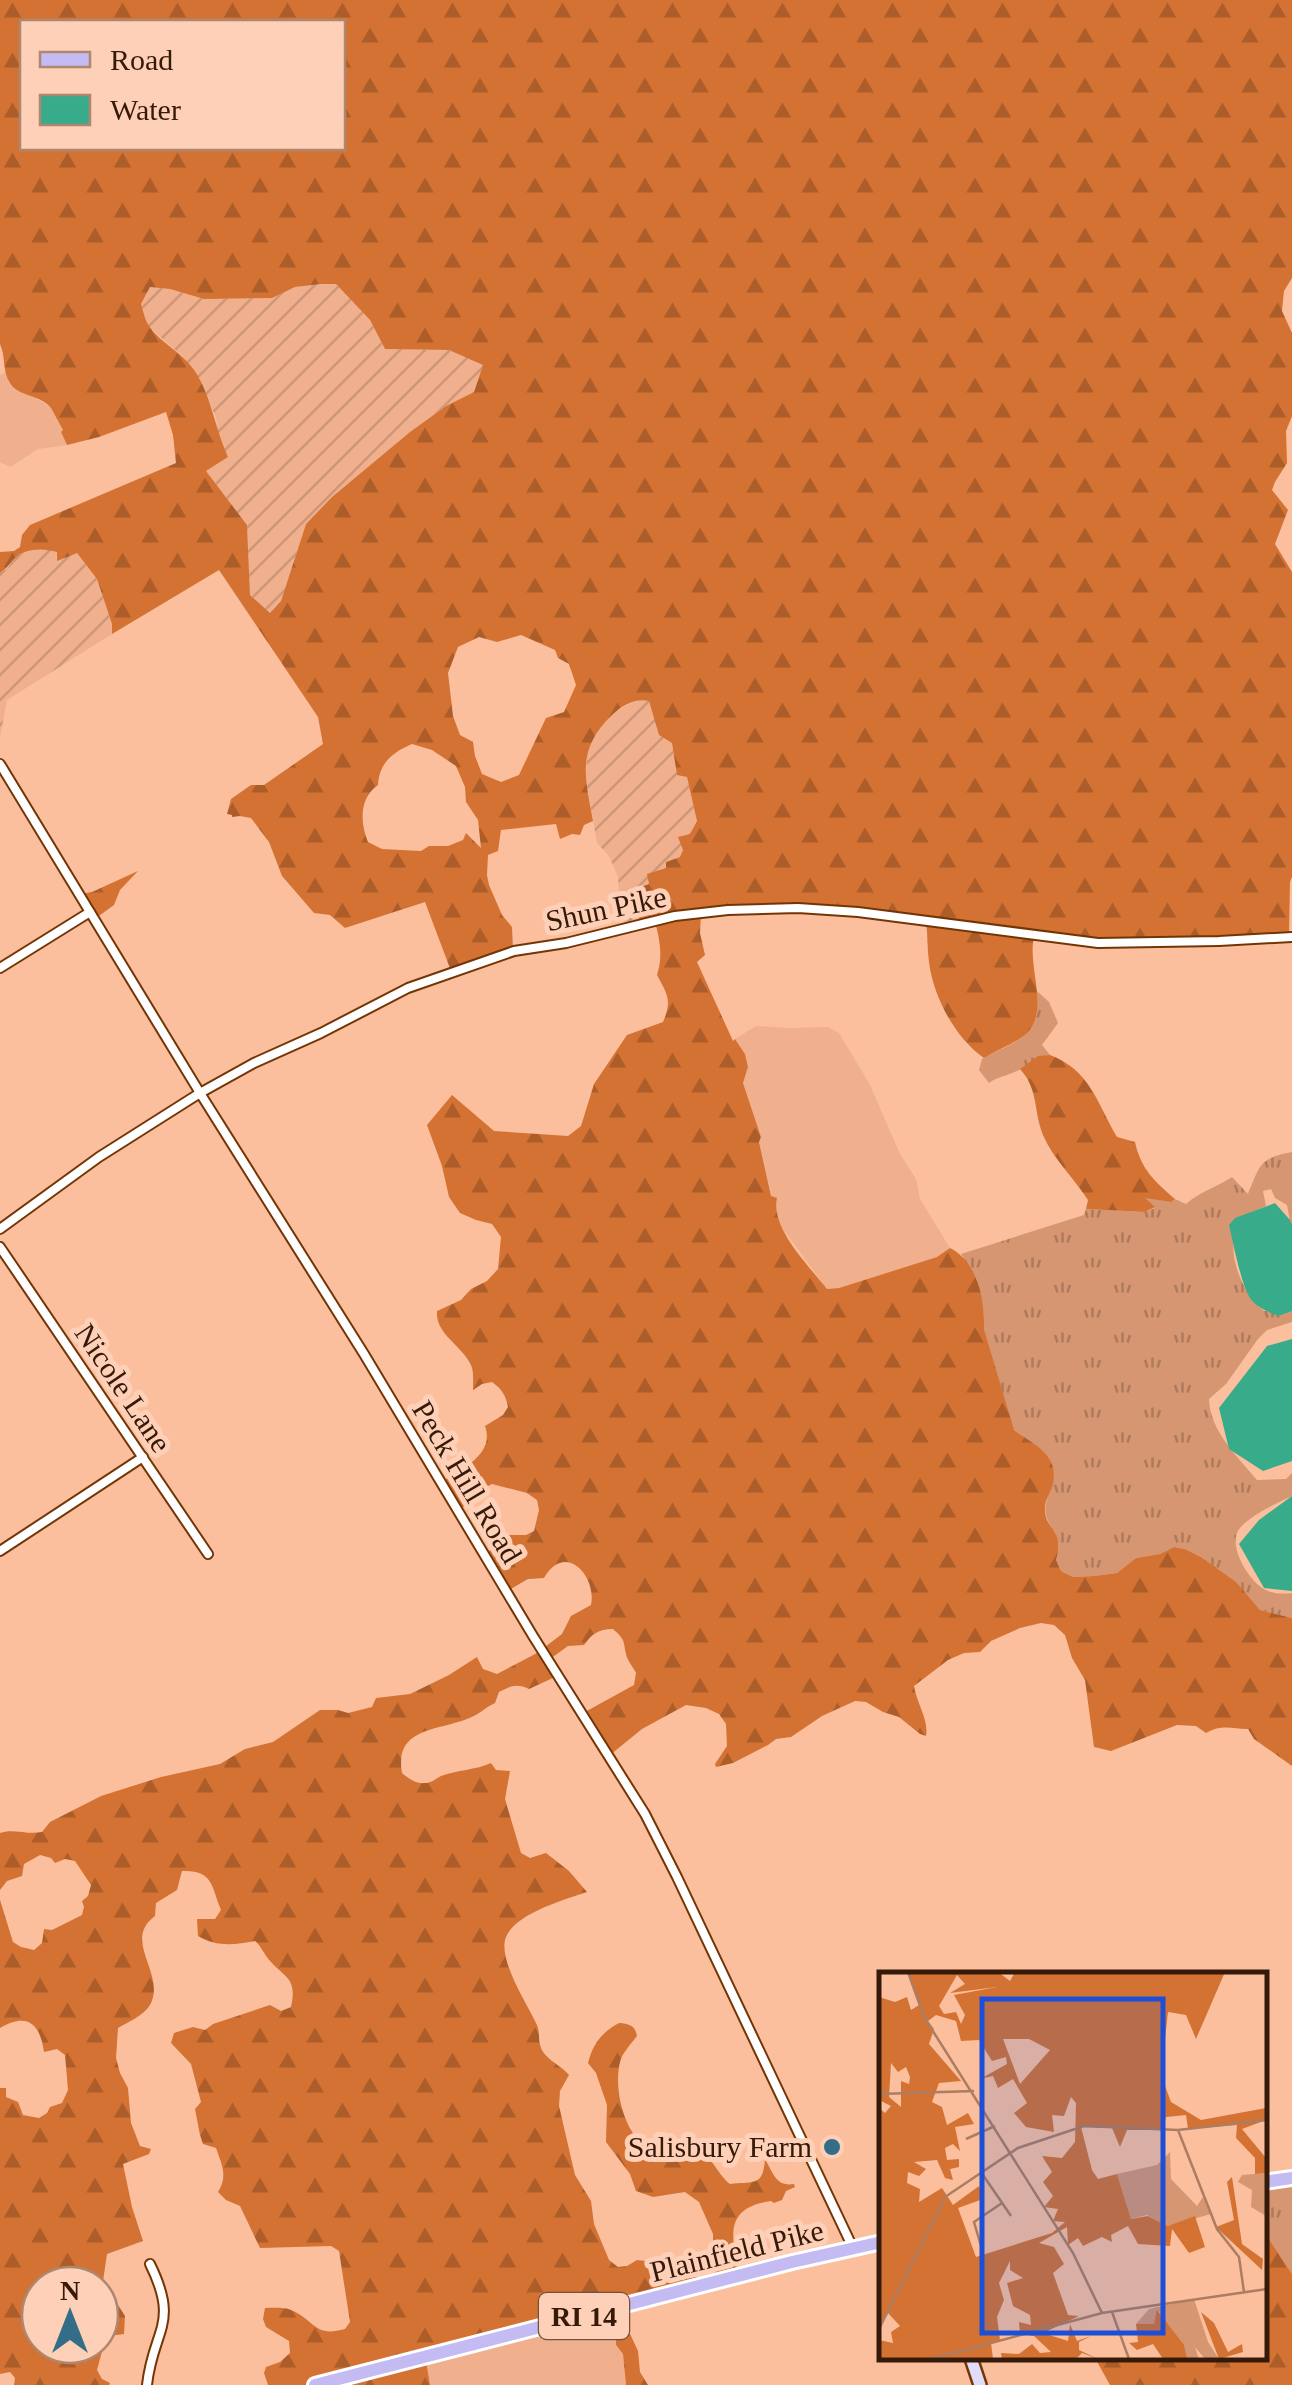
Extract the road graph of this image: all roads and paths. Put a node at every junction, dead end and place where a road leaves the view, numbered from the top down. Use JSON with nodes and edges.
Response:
{"nodes":[{"id":1,"x":0,"y":764,"type":"edge"},
{"id":2,"x":90,"y":912,"type":"junction"},
{"id":3,"x":1292,"y":937,"type":"edge"},
{"id":4,"x":0,"y":968,"type":"edge"},
{"id":5,"x":200,"y":1093,"type":"junction"},
{"id":6,"x":0,"y":1229,"type":"edge"},
{"id":7,"x":0,"y":1247,"type":"edge"},
{"id":8,"x":143,"y":1458,"type":"junction"},
{"id":9,"x":0,"y":1552,"type":"edge"},
{"id":10,"x":208,"y":1554,"type":"dead end"},
{"id":11,"x":1292,"y":2178,"type":"edge"},
{"id":12,"x":1267,"y":2182,"type":"edge"},
{"id":13,"x":879,"y":2243,"type":"edge"},
{"id":14,"x":854,"y":2248,"type":"junction"},
{"id":15,"x":150,"y":2264,"type":"dead end"},
{"id":16,"x":972,"y":2360,"type":"edge"},
{"id":17,"x":147,"y":2385,"type":"edge"},
{"id":18,"x":315,"y":2385,"type":"edge"},
{"id":19,"x":980,"y":2385,"type":"edge"}],
"edges":[{"from":1,"to":2,"type":"street","name":"Peck Hill Road"},
{"from":2,"to":4,"type":"street"},
{"from":2,"to":5,"type":"street","name":"Peck Hill Road"},
{"from":3,"to":5,"type":"street","name":"Shun Pike"},
{"from":5,"to":6,"type":"street","name":"Shun Pike"},
{"from":5,"to":14,"type":"street","name":"Peck Hill Road"},
{"from":7,"to":8,"type":"street","name":"Nicole Lane"},
{"from":8,"to":9,"type":"street"},
{"from":8,"to":10,"type":"street","name":"Nicole Lane"},
{"from":11,"to":12,"type":"main road"},
{"from":13,"to":14,"type":"main road","name":"Plainfield Pike","number":"RI 14"},
{"from":14,"to":18,"type":"main road","name":"Plainfield Pike","number":"RI 14"},
{"from":15,"to":17,"type":"street"},
{"from":16,"to":19,"type":"street"}]}
